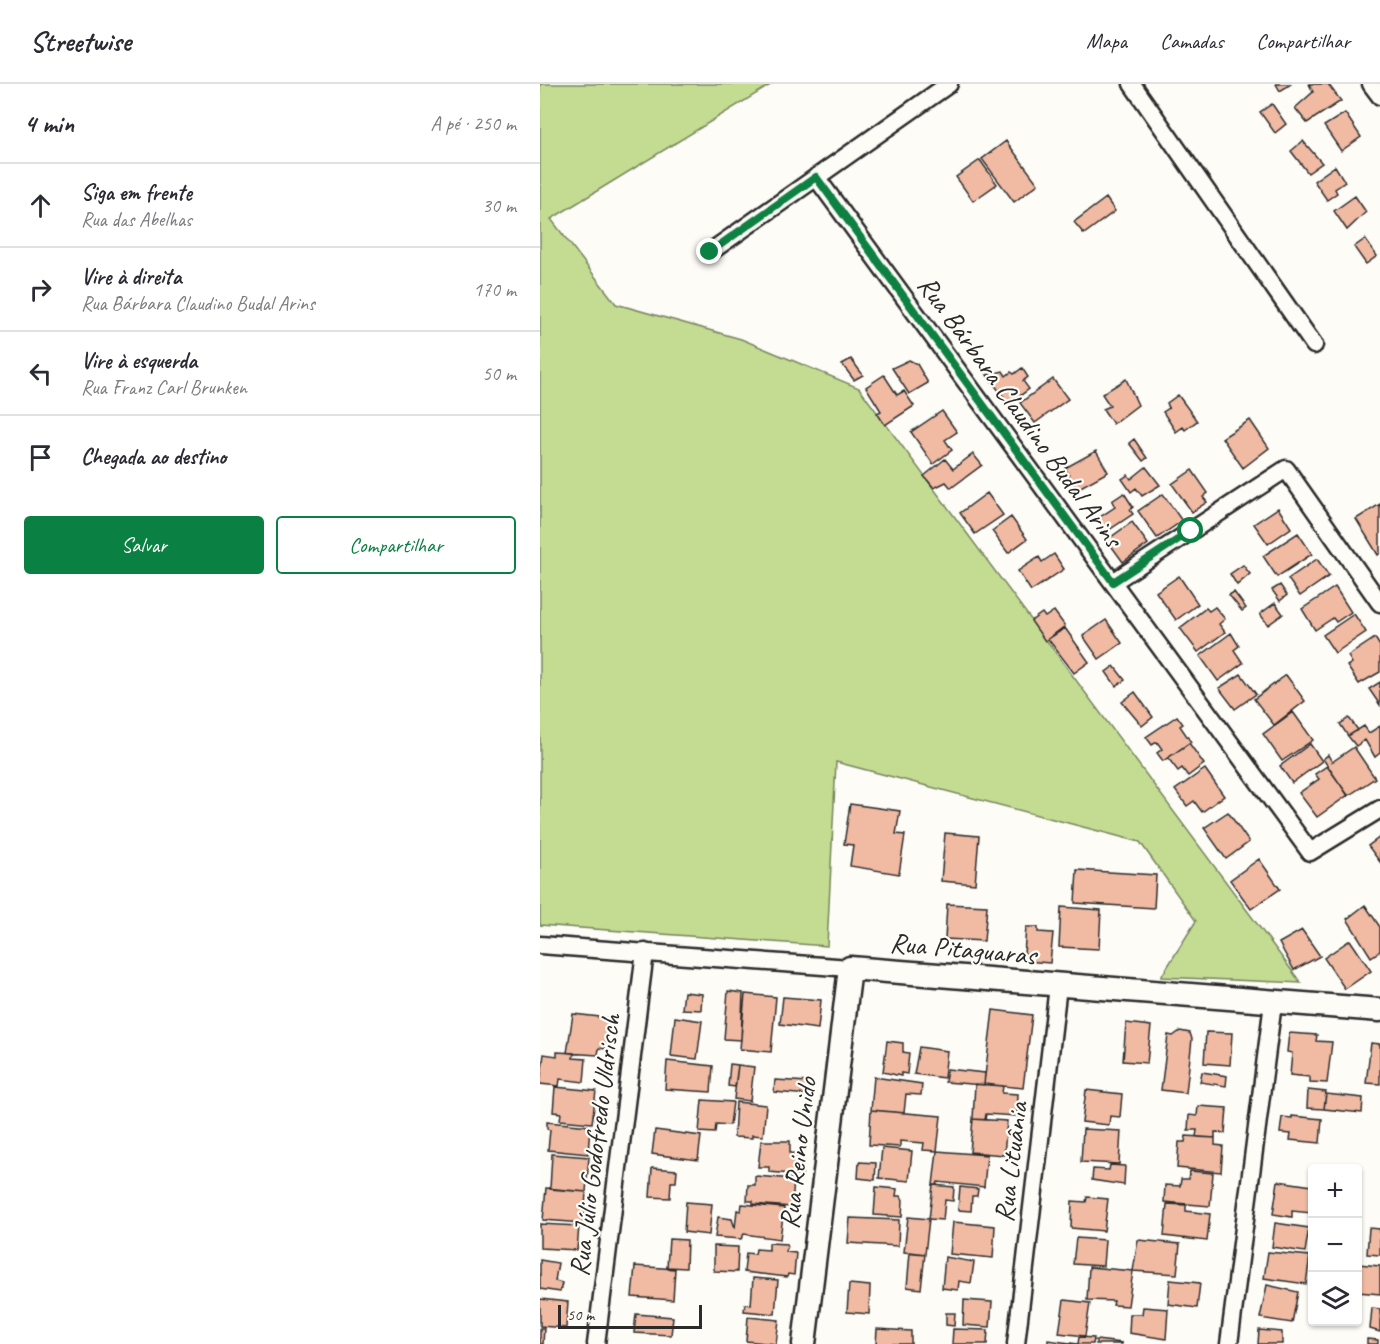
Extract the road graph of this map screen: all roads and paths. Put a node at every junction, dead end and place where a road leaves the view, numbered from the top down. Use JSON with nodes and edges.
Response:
{"nodes":[{"id":1,"x":949,"y":84,"type":"edge"},
{"id":2,"x":1132,"y":84,"type":"edge"},
{"id":3,"x":1371,"y":84,"type":"edge"},
{"id":4,"x":1380,"y":96,"type":"edge"},
{"id":5,"x":816,"y":177,"type":"junction"},
{"id":6,"x":710,"y":252,"type":"dead end"},
{"id":7,"x":1314,"y":345,"type":"dead end"},
{"id":8,"x":1113,"y":582,"type":"junction"},
{"id":9,"x":1380,"y":603,"type":"edge"},
{"id":10,"x":1380,"y":809,"type":"edge"},
{"id":11,"x":540,"y":945,"type":"edge"},
{"id":12,"x":645,"y":952,"type":"junction"},
{"id":13,"x":850,"y":968,"type":"junction"},
{"id":14,"x":1058,"y":986,"type":"junction"},
{"id":15,"x":1273,"y":1003,"type":"junction"},
{"id":16,"x":1380,"y":1010,"type":"edge"},
{"id":17,"x":596,"y":1344,"type":"edge"},
{"id":18,"x":804,"y":1344,"type":"edge"},
{"id":19,"x":1016,"y":1344,"type":"edge"},
{"id":20,"x":1229,"y":1344,"type":"edge"}],
"edges":[{"from":1,"to":5,"type":"street"},
{"from":2,"to":7,"type":"street"},
{"from":3,"to":4,"type":"street"},
{"from":5,"to":6,"type":"street"},
{"from":5,"to":8,"type":"street","name":"Rua Bárbara Claudino Budal Arins"},
{"from":8,"to":9,"type":"street"},
{"from":8,"to":10,"type":"street","name":"Rua Bárbara Claudino Budal Arins"},
{"from":11,"to":12,"type":"street","name":"Rua Pitaguaras"},
{"from":12,"to":13,"type":"street","name":"Rua Pitaguaras"},
{"from":12,"to":17,"type":"street","name":"Rua Júlio Godofredo Uldrisch"},
{"from":13,"to":14,"type":"street","name":"Rua Pitaguaras"},
{"from":13,"to":18,"type":"street","name":"Rua Reino Unido"},
{"from":14,"to":15,"type":"street","name":"Rua Pitaguaras"},
{"from":14,"to":19,"type":"street","name":"Rua Lituânia"},
{"from":15,"to":16,"type":"street","name":"Rua Pitaguaras"},
{"from":15,"to":20,"type":"street"}]}
